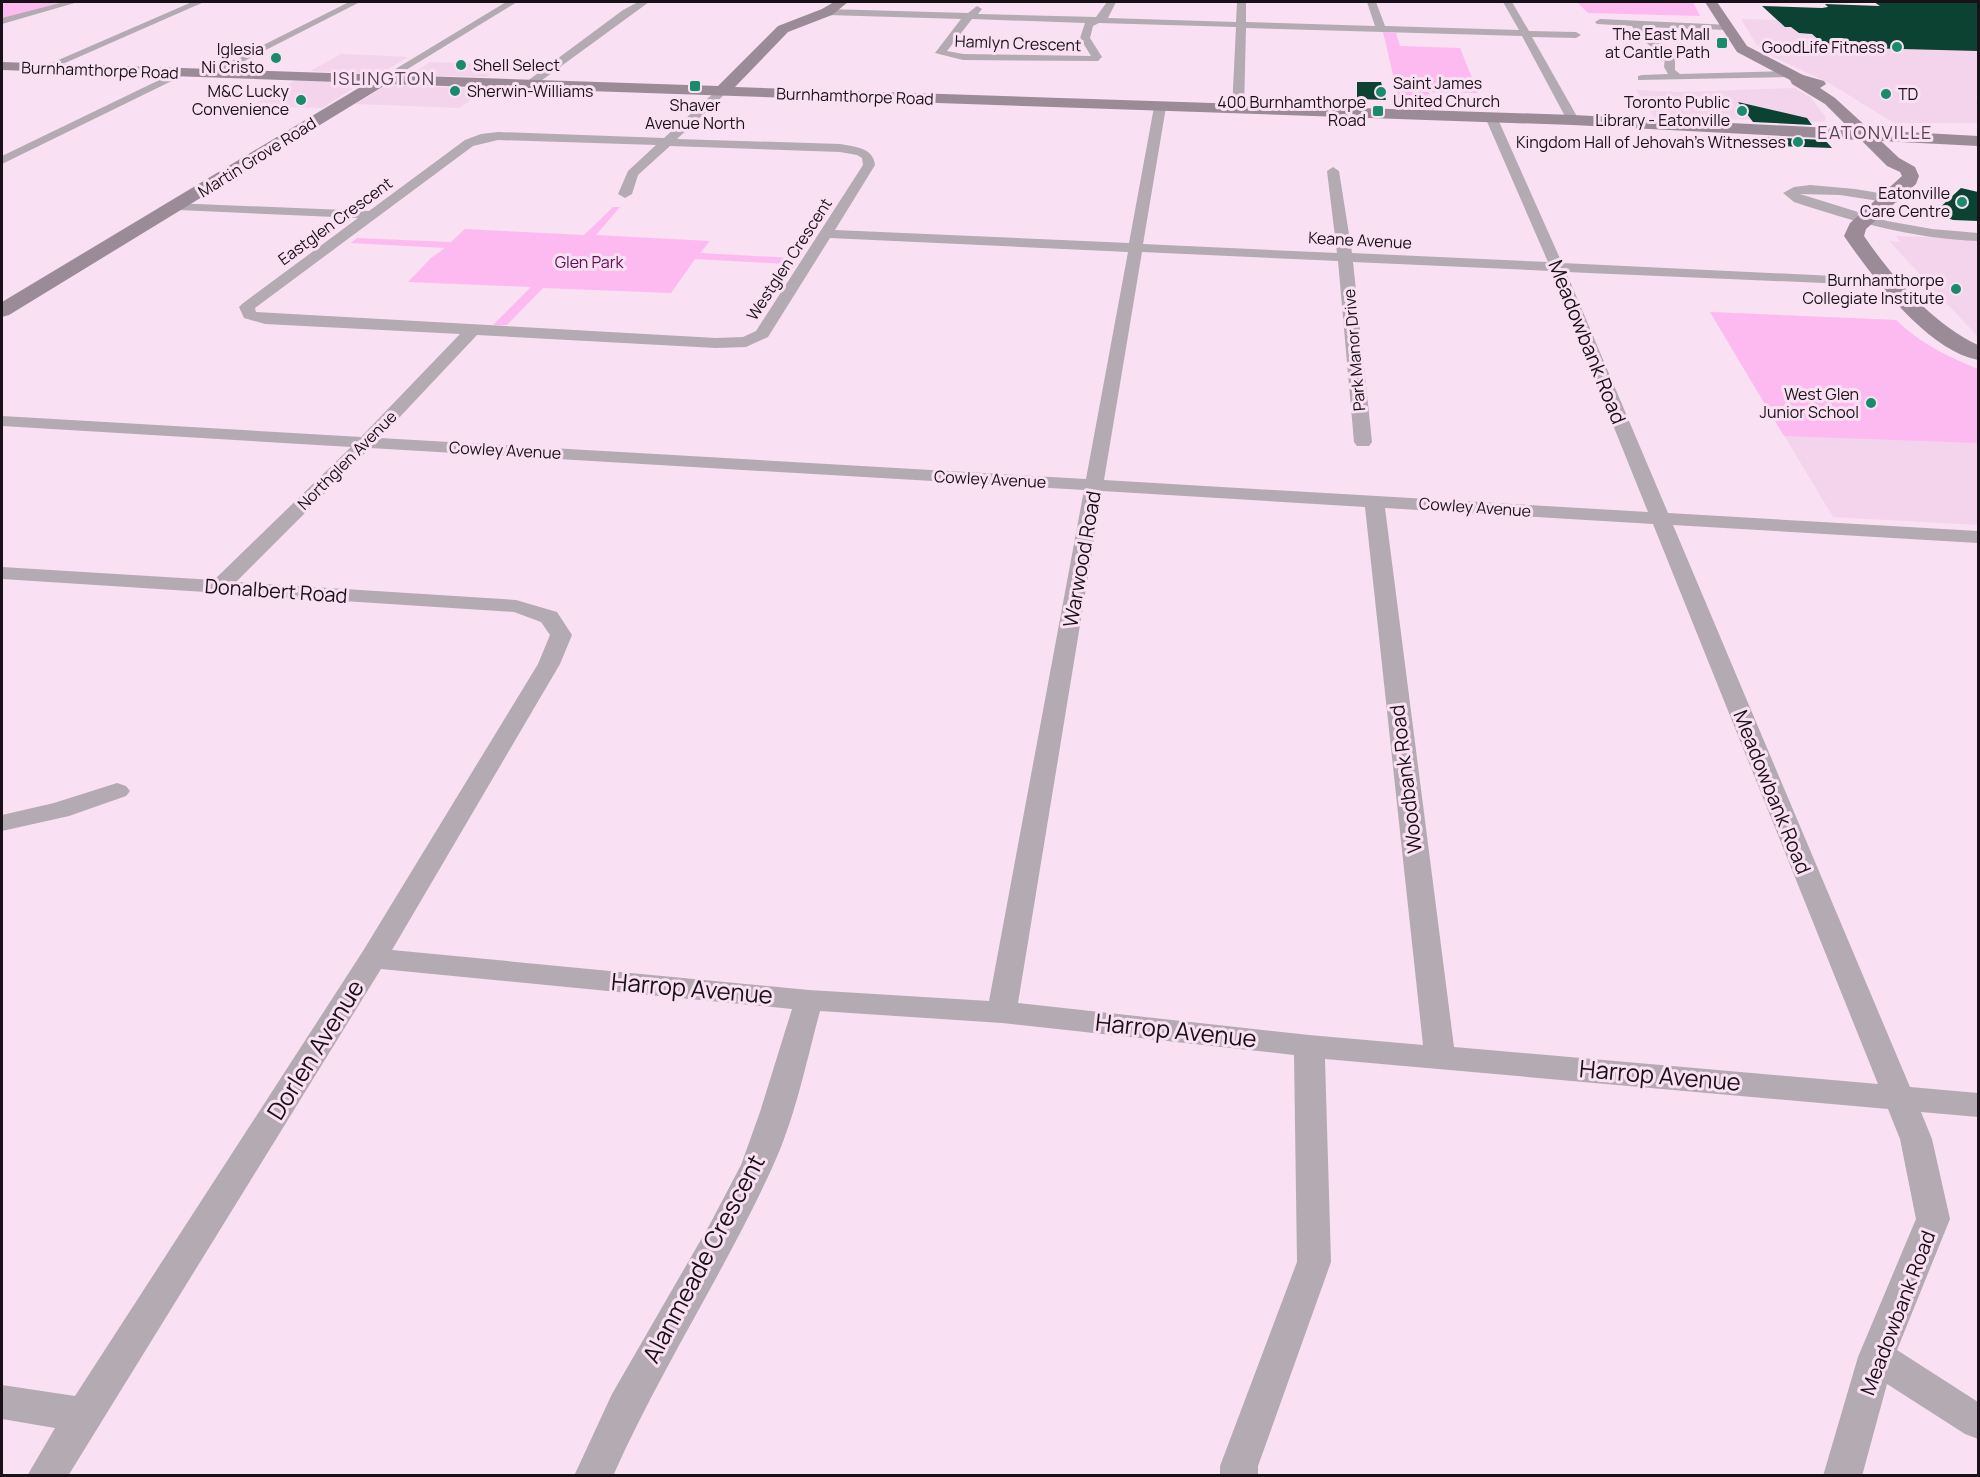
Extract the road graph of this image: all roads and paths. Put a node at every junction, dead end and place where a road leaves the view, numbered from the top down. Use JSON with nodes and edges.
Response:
{"nodes":[{"id":1,"x":73,"y":2,"type":"edge"},
{"id":2,"x":200,"y":2,"type":"edge"},
{"id":3,"x":355,"y":2,"type":"edge"},
{"id":4,"x":512,"y":2,"type":"edge"},
{"id":5,"x":644,"y":2,"type":"edge"},
{"id":6,"x":843,"y":2,"type":"edge"},
{"id":7,"x":981,"y":2,"type":"edge"},
{"id":8,"x":1111,"y":2,"type":"edge"},
{"id":9,"x":1242,"y":2,"type":"edge"},
{"id":10,"x":1372,"y":2,"type":"edge"},
{"id":11,"x":1508,"y":2,"type":"edge"},
{"id":12,"x":1711,"y":2,"type":"edge"},
{"id":13,"x":827,"y":12,"type":"junction"},
{"id":14,"x":972,"y":17,"type":"junction"},
{"id":15,"x":2,"y":21,"type":"edge"},
{"id":16,"x":1099,"y":21,"type":"junction"},
{"id":17,"x":1600,"y":22,"type":"dead end"},
{"id":18,"x":1636,"y":24,"type":"junction"},
{"id":19,"x":1242,"y":25,"type":"junction"},
{"id":20,"x":1727,"y":27,"type":"junction"},
{"id":21,"x":1381,"y":29,"type":"junction"},
{"id":22,"x":1526,"y":33,"type":"junction"},
{"id":23,"x":1576,"y":35,"type":"dead end"},
{"id":24,"x":2,"y":66,"type":"edge"},
{"id":25,"x":45,"y":68,"type":"junction"},
{"id":26,"x":182,"y":72,"type":"junction"},
{"id":27,"x":212,"y":74,"type":"junction"},
{"id":28,"x":1795,"y":76,"type":"junction"},
{"id":29,"x":1642,"y":78,"type":"dead end"},
{"id":30,"x":1679,"y":78,"type":"junction"},
{"id":31,"x":384,"y":79,"type":"junction"},
{"id":32,"x":530,"y":84,"type":"junction"},
{"id":33,"x":721,"y":92,"type":"junction"},
{"id":34,"x":1160,"y":107,"type":"junction"},
{"id":35,"x":1238,"y":109,"type":"junction"},
{"id":36,"x":1491,"y":117,"type":"junction"},
{"id":37,"x":1573,"y":120,"type":"junction"},
{"id":38,"x":1872,"y":133,"type":"junction"},
{"id":39,"x":1978,"y":134,"type":"edge"},
{"id":40,"x":1978,"y":141,"type":"edge"},
{"id":41,"x":668,"y":142,"type":"junction"},
{"id":42,"x":2,"y":159,"type":"edge"},
{"id":43,"x":1333,"y":171,"type":"dead end"},
{"id":44,"x":625,"y":194,"type":"dead end"},
{"id":45,"x":1892,"y":199,"type":"junction"},
{"id":46,"x":178,"y":206,"type":"junction"},
{"id":47,"x":374,"y":215,"type":"junction"},
{"id":48,"x":1864,"y":221,"type":"junction"},
{"id":49,"x":827,"y":234,"type":"junction"},
{"id":50,"x":1978,"y":237,"type":"edge"},
{"id":51,"x":1136,"y":248,"type":"junction"},
{"id":52,"x":1346,"y":257,"type":"junction"},
{"id":53,"x":1557,"y":267,"type":"junction"},
{"id":54,"x":1892,"y":282,"type":"junction"},
{"id":55,"x":2,"y":311,"type":"edge"},
{"id":56,"x":473,"y":330,"type":"junction"},
{"id":57,"x":1978,"y":353,"type":"edge"},
{"id":58,"x":2,"y":421,"type":"edge"},
{"id":59,"x":366,"y":441,"type":"junction"},
{"id":60,"x":1363,"y":442,"type":"dead end"},
{"id":61,"x":1096,"y":484,"type":"junction"},
{"id":62,"x":1374,"y":501,"type":"junction"},
{"id":63,"x":1660,"y":519,"type":"junction"},
{"id":64,"x":1978,"y":537,"type":"edge"},
{"id":65,"x":2,"y":573,"type":"edge"},
{"id":66,"x":219,"y":587,"type":"junction"},
{"id":67,"x":549,"y":617,"type":"joint"},
{"id":68,"x":117,"y":790,"type":"dead end"},
{"id":69,"x":2,"y":823,"type":"edge"},
{"id":70,"x":373,"y":958,"type":"junction"},
{"id":71,"x":809,"y":1000,"type":"junction"},
{"id":72,"x":1002,"y":1012,"type":"junction"},
{"id":73,"x":1310,"y":1046,"type":"junction"},
{"id":74,"x":1440,"y":1057,"type":"junction"},
{"id":75,"x":1897,"y":1097,"type":"junction"},
{"id":76,"x":1978,"y":1106,"type":"edge"},
{"id":77,"x":1876,"y":1357,"type":"junction"},
{"id":78,"x":2,"y":1402,"type":"edge"},
{"id":79,"x":85,"y":1415,"type":"junction"},
{"id":80,"x":1978,"y":1422,"type":"edge"},
{"id":81,"x":46,"y":1476,"type":"edge"},
{"id":82,"x":593,"y":1476,"type":"edge"},
{"id":83,"x":1239,"y":1476,"type":"edge"},
{"id":84,"x":1842,"y":1476,"type":"edge"}],
"edges":[{"from":1,"to":15,"type":"street"},
{"from":2,"to":25,"type":"street"},
{"from":3,"to":27,"type":"street"},
{"from":4,"to":31,"type":"street","name":"Martin Grove Road"},
{"from":5,"to":32,"type":"street"},
{"from":6,"to":13,"type":"main road"},
{"from":7,"to":14,"type":"street"},
{"from":8,"to":16,"type":"street"},
{"from":9,"to":19,"type":"street"},
{"from":10,"to":21,"type":"street"},
{"from":11,"to":22,"type":"street"},
{"from":12,"to":20,"type":"main road"},
{"from":13,"to":14,"type":"street"},
{"from":13,"to":33,"type":"main road"},
{"from":14,"to":16,"type":"street"},
{"from":14,"to":16,"type":"street","name":"Hamlyn Crescent"},
{"from":16,"to":19,"type":"street"},
{"from":17,"to":18,"type":"street"},
{"from":18,"to":20,"type":"street"},
{"from":18,"to":30,"type":"street"},
{"from":19,"to":21,"type":"street"},
{"from":19,"to":35,"type":"street"},
{"from":20,"to":28,"type":"main road"},
{"from":21,"to":22,"type":"street"},
{"from":22,"to":23,"type":"street"},
{"from":22,"to":37,"type":"street"},
{"from":24,"to":25,"type":"main road","name":"Burnhamthorpe Road"},
{"from":25,"to":26,"type":"main road","name":"Burnhamthorpe Road"},
{"from":26,"to":27,"type":"main road","name":"Burnhamthorpe Road"},
{"from":26,"to":42,"type":"street"},
{"from":27,"to":31,"type":"main road","name":"Burnhamthorpe Road"},
{"from":28,"to":30,"type":"street"},
{"from":28,"to":38,"type":"main road"},
{"from":28,"to":38,"type":"main road"},
{"from":29,"to":30,"type":"street"},
{"from":31,"to":32,"type":"main road","name":"Burnhamthorpe Road"},
{"from":31,"to":46,"type":"main road","name":"Martin Grove Road"},
{"from":32,"to":33,"type":"main road","name":"Burnhamthorpe Road"},
{"from":33,"to":34,"type":"main road","name":"Burnhamthorpe Road"},
{"from":33,"to":41,"type":"street"},
{"from":34,"to":35,"type":"main road","name":"Burnhamthorpe Road"},
{"from":34,"to":51,"type":"street","name":"Warwood Road"},
{"from":35,"to":36,"type":"main road","name":"Burnhamthorpe Road"},
{"from":36,"to":37,"type":"main road","name":"Burnhamthorpe Road"},
{"from":36,"to":53,"type":"street","name":"Meadowbank Road"},
{"from":37,"to":38,"type":"main road","name":"Burnhamthorpe Road"},
{"from":38,"to":39,"type":"main road","name":"Burnhamthorpe Road"},
{"from":38,"to":40,"type":"main road","name":"Burnhamthorpe Road"},
{"from":38,"to":45,"type":"main road"},
{"from":41,"to":44,"type":"street"},
{"from":41,"to":47,"type":"street","name":"Eastglen Crescent"},
{"from":41,"to":49,"type":"street","name":"Westglen Crescent"},
{"from":43,"to":52,"type":"street","name":"Park Manor Drive"},
{"from":45,"to":48,"type":"main road"},
{"from":45,"to":48,"type":"street"},
{"from":46,"to":47,"type":"street"},
{"from":46,"to":55,"type":"main road","name":"Martin Grove Road"},
{"from":47,"to":56,"type":"street","name":"Eastglen Crescent"},
{"from":48,"to":50,"type":"street"},
{"from":48,"to":54,"type":"main road"},
{"from":49,"to":51,"type":"street","name":"Keane Avenue"},
{"from":49,"to":56,"type":"street","name":"Westglen Crescent"},
{"from":51,"to":52,"type":"street","name":"Keane Avenue"},
{"from":51,"to":61,"type":"street","name":"Warwood Road"},
{"from":52,"to":53,"type":"street","name":"Keane Avenue"},
{"from":52,"to":60,"type":"street","name":"Park Manor Drive"},
{"from":53,"to":54,"type":"street","name":"Keane Avenue"},
{"from":53,"to":63,"type":"street","name":"Meadowbank Road"},
{"from":54,"to":57,"type":"main road"},
{"from":56,"to":59,"type":"street","name":"Northglen Avenue"},
{"from":58,"to":59,"type":"street","name":"Cowley Avenue"},
{"from":59,"to":61,"type":"street","name":"Cowley Avenue"},
{"from":59,"to":66,"type":"street","name":"Northglen Avenue"},
{"from":61,"to":62,"type":"street","name":"Cowley Avenue"},
{"from":61,"to":72,"type":"street","name":"Warwood Road"},
{"from":62,"to":63,"type":"street","name":"Cowley Avenue"},
{"from":62,"to":74,"type":"street","name":"Woodbank Road"},
{"from":63,"to":64,"type":"street","name":"Cowley Avenue"},
{"from":63,"to":75,"type":"street","name":"Meadowbank Road"},
{"from":65,"to":66,"type":"street","name":"Donalbert Road"},
{"from":66,"to":67,"type":"street","name":"Donalbert Road"},
{"from":67,"to":70,"type":"street","name":"Dorlen Avenue"},
{"from":68,"to":69,"type":"street"},
{"from":70,"to":71,"type":"street","name":"Harrop Avenue"},
{"from":70,"to":79,"type":"street","name":"Dorlen Avenue"},
{"from":71,"to":72,"type":"street","name":"Harrop Avenue"},
{"from":71,"to":82,"type":"street","name":"Alanmeade Crescent"},
{"from":72,"to":73,"type":"street","name":"Harrop Avenue"},
{"from":73,"to":74,"type":"street","name":"Harrop Avenue"},
{"from":73,"to":83,"type":"street"},
{"from":74,"to":75,"type":"street","name":"Harrop Avenue"},
{"from":75,"to":76,"type":"street","name":"Harrop Avenue"},
{"from":75,"to":77,"type":"street","name":"Meadowbank Road"},
{"from":77,"to":80,"type":"street"},
{"from":77,"to":84,"type":"street","name":"Meadowbank Road"},
{"from":78,"to":79,"type":"street"},
{"from":79,"to":81,"type":"street","name":"Dorlen Avenue"}]}
